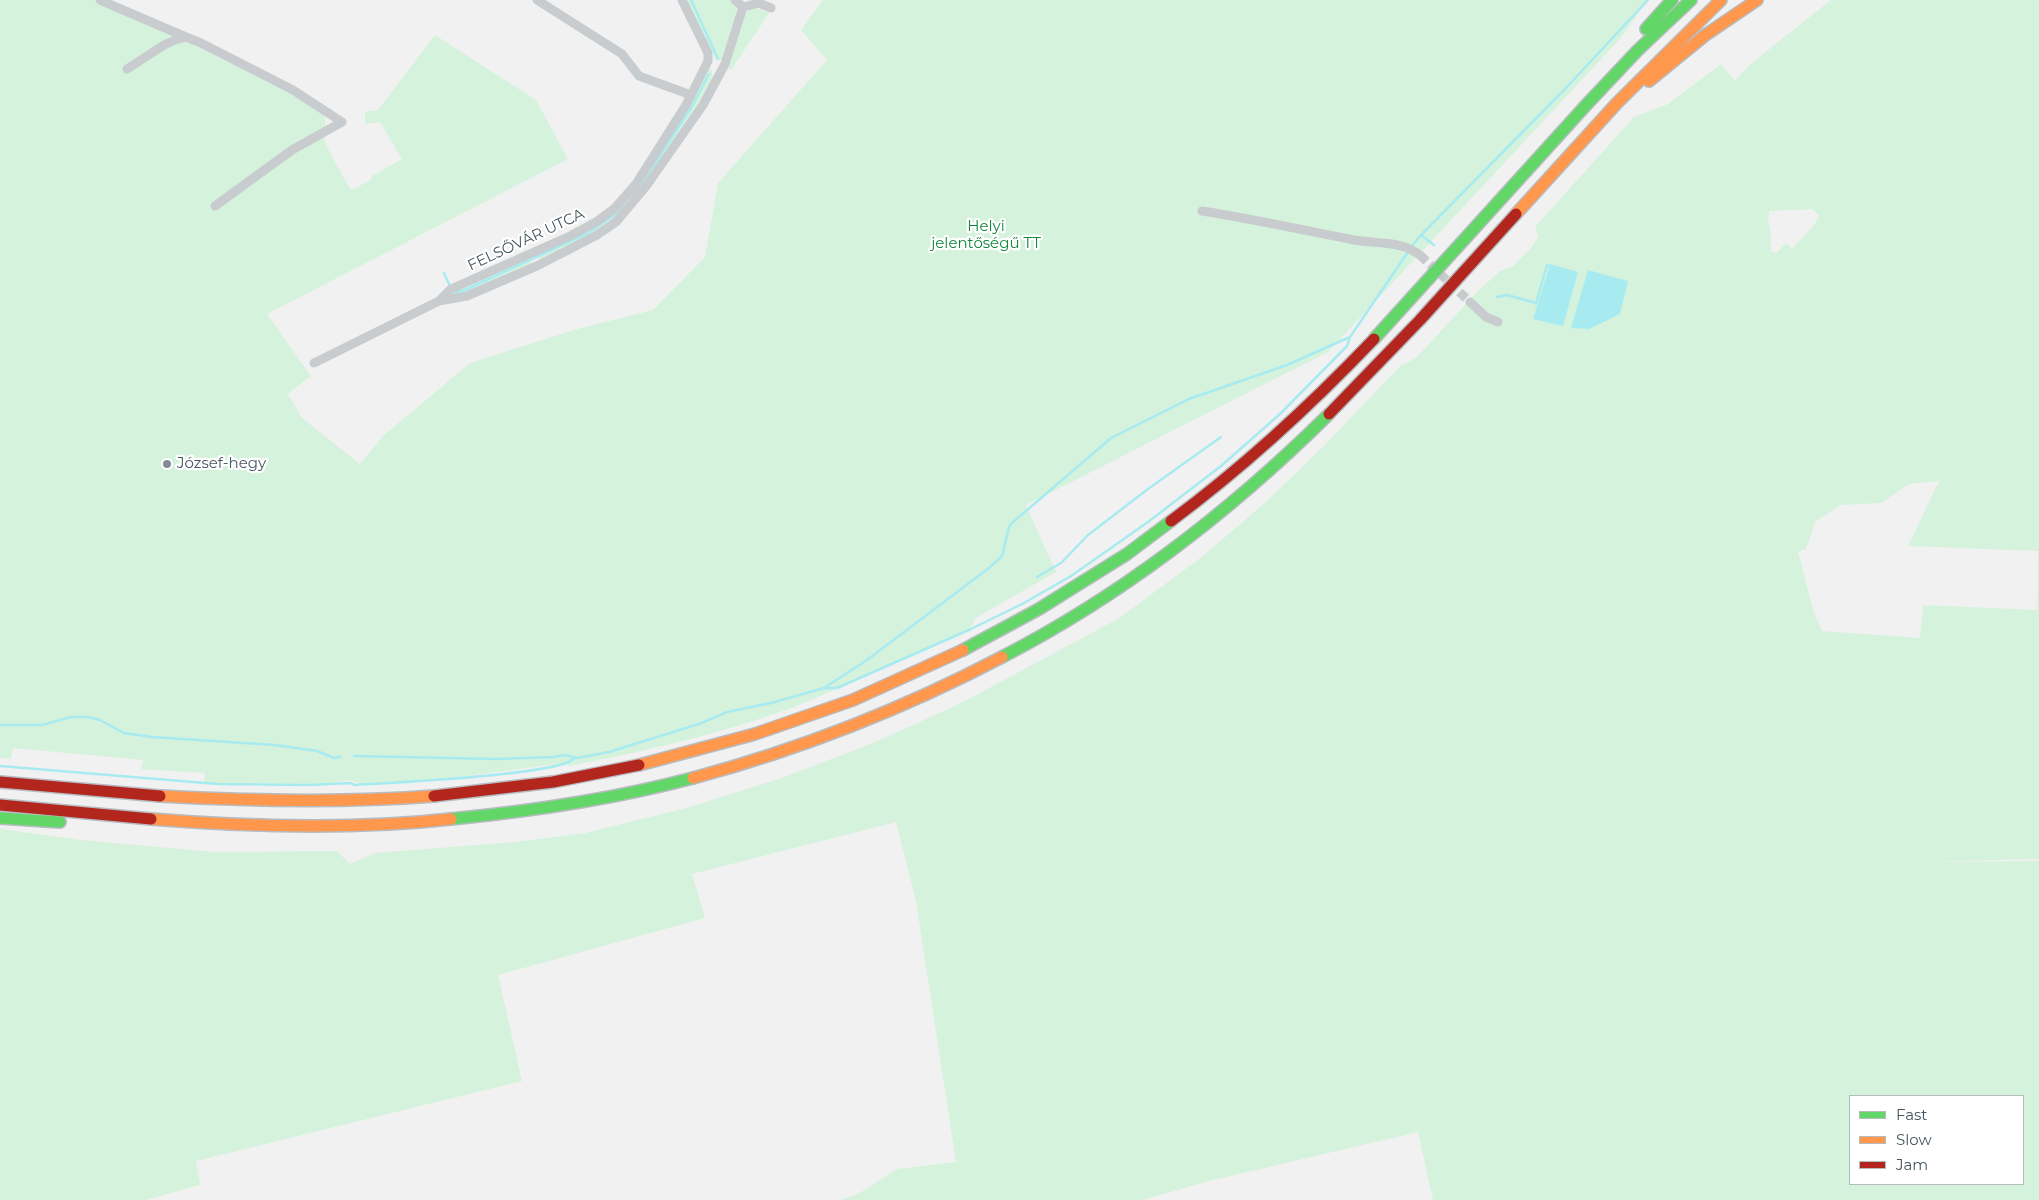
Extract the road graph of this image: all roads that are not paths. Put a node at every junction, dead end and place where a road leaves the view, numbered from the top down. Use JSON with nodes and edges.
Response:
{"nodes":[{"id":1,"x":100,"y":0,"type":"edge"},
{"id":2,"x":537,"y":0,"type":"edge"},
{"id":3,"x":682,"y":0,"type":"edge"},
{"id":4,"x":735,"y":0,"type":"edge"},
{"id":5,"x":1672,"y":0,"type":"edge"},
{"id":6,"x":1691,"y":0,"type":"edge"},
{"id":7,"x":1721,"y":0,"type":"edge"},
{"id":8,"x":1757,"y":0,"type":"edge"},
{"id":9,"x":759,"y":2,"type":"edge"},
{"id":10,"x":744,"y":7,"type":"junction"},
{"id":11,"x":771,"y":8,"type":"dead end"},
{"id":12,"x":186,"y":37,"type":"junction"},
{"id":13,"x":718,"y":66,"type":"junction"},
{"id":14,"x":127,"y":69,"type":"dead end"},
{"id":15,"x":1618,"y":71,"type":"junction"},
{"id":16,"x":691,"y":95,"type":"junction"},
{"id":17,"x":1612,"y":109,"type":"junction"},
{"id":18,"x":215,"y":206,"type":"dead end"},
{"id":19,"x":1202,"y":211,"type":"dead end"},
{"id":20,"x":1413,"y":250,"type":"tunnel mouth"},
{"id":21,"x":439,"y":301,"type":"junction"},
{"id":22,"x":1470,"y":302,"type":"tunnel mouth"},
{"id":23,"x":1498,"y":322,"type":"dead end"},
{"id":24,"x":314,"y":363,"type":"dead end"},
{"id":25,"x":0,"y":782,"type":"edge"},
{"id":26,"x":0,"y":805,"type":"edge"},
{"id":27,"x":87,"y":815,"type":"junction"},
{"id":28,"x":0,"y":818,"type":"edge"}],
"edges":[{"from":1,"to":12,"type":"street"},
{"from":2,"to":16,"type":"street"},
{"from":3,"to":13,"type":"street"},
{"from":4,"to":10,"type":"street"},
{"from":5,"to":15,"type":"highway"},
{"from":6,"to":15,"type":"highway"},
{"from":7,"to":17,"type":"highway"},
{"from":8,"to":17,"type":"highway"},
{"from":9,"to":10,"type":"street"},
{"from":9,"to":11,"type":"street"},
{"from":10,"to":13,"type":"street","name":"FELSŐVÁR UTCA"},
{"from":12,"to":14,"type":"street"},
{"from":12,"to":18,"type":"street"},
{"from":13,"to":16,"type":"street","name":"FELSŐVÁR UTCA"},
{"from":13,"to":21,"type":"street","name":"FELSŐVÁR UTCA"},
{"from":15,"to":25,"type":"highway"},
{"from":16,"to":21,"type":"street","name":"FELSŐVÁR UTCA"},
{"from":17,"to":27,"type":"highway"},
{"from":19,"to":20,"type":"street"},
{"from":21,"to":24,"type":"street","name":"FELSŐVÁR UTCA"},
{"from":22,"to":23,"type":"street"},
{"from":26,"to":27,"type":"highway"},
{"from":27,"to":28,"type":"highway"}]}
